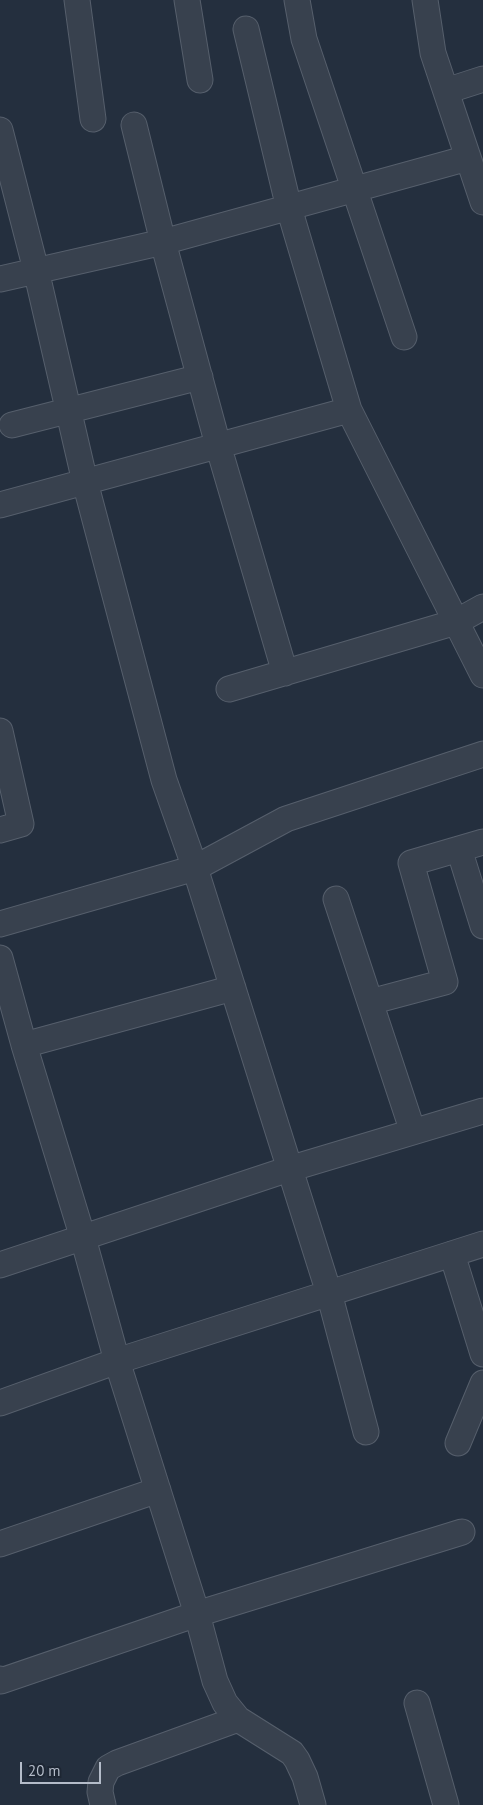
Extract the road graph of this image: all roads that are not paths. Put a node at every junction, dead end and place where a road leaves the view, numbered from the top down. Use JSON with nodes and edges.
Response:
{"nodes":[{"id":1,"x":77,"y":0,"type":"edge"},
{"id":2,"x":187,"y":0,"type":"edge"},
{"id":3,"x":297,"y":0,"type":"edge"},
{"id":4,"x":425,"y":0,"type":"edge"},
{"id":5,"x":246,"y":29,"type":"dead end"},
{"id":6,"x":483,"y":79,"type":"edge"},
{"id":7,"x":200,"y":80,"type":"dead end"},
{"id":8,"x":446,"y":91,"type":"junction"},
{"id":9,"x":93,"y":119,"type":"dead end"},
{"id":10,"x":134,"y":125,"type":"dead end"},
{"id":11,"x":2,"y":145,"type":"edge"},
{"id":12,"x":468,"y":158,"type":"junction"},
{"id":13,"x":354,"y":190,"type":"junction"},
{"id":14,"x":483,"y":202,"type":"edge"},
{"id":15,"x":289,"y":208,"type":"junction"},
{"id":16,"x":163,"y":242,"type":"junction"},
{"id":17,"x":36,"y":270,"type":"junction"},
{"id":18,"x":0,"y":279,"type":"edge"},
{"id":19,"x":404,"y":338,"type":"dead end"},
{"id":20,"x":200,"y":377,"type":"junction"},
{"id":21,"x":69,"y":410,"type":"junction"},
{"id":22,"x":349,"y":410,"type":"junction"},
{"id":23,"x":12,"y":425,"type":"dead end"},
{"id":24,"x":218,"y":446,"type":"junction"},
{"id":25,"x":85,"y":482,"type":"junction"},
{"id":26,"x":0,"y":505,"type":"edge"},
{"id":27,"x":483,"y":607,"type":"edge"},
{"id":28,"x":456,"y":622,"type":"junction"},
{"id":29,"x":285,"y":673,"type":"junction"},
{"id":30,"x":483,"y":675,"type":"edge"},
{"id":31,"x":229,"y":690,"type":"dead end"},
{"id":32,"x":0,"y":731,"type":"edge"},
{"id":33,"x":483,"y":754,"type":"edge"},
{"id":34,"x":0,"y":830,"type":"edge"},
{"id":35,"x":483,"y":842,"type":"edge"},
{"id":36,"x":459,"y":849,"type":"junction"},
{"id":37,"x":195,"y":868,"type":"junction"},
{"id":38,"x":336,"y":899,"type":"dead end"},
{"id":39,"x":0,"y":924,"type":"edge"},
{"id":40,"x":483,"y":926,"type":"edge"},
{"id":41,"x":0,"y":958,"type":"edge"},
{"id":42,"x":233,"y":988,"type":"junction"},
{"id":43,"x":370,"y":1002,"type":"junction"},
{"id":44,"x":24,"y":1045,"type":"junction"},
{"id":45,"x":483,"y":1111,"type":"edge"},
{"id":46,"x":413,"y":1132,"type":"junction"},
{"id":47,"x":289,"y":1169,"type":"junction"},
{"id":48,"x":83,"y":1238,"type":"junction"},
{"id":49,"x":483,"y":1244,"type":"edge"},
{"id":50,"x":452,"y":1254,"type":"junction"},
{"id":51,"x":0,"y":1265,"type":"edge"},
{"id":52,"x":329,"y":1293,"type":"junction"},
{"id":53,"x":483,"y":1354,"type":"edge"},
{"id":54,"x":117,"y":1361,"type":"junction"},
{"id":55,"x":483,"y":1383,"type":"edge"},
{"id":56,"x":0,"y":1403,"type":"edge"},
{"id":57,"x":366,"y":1432,"type":"dead end"},
{"id":58,"x":458,"y":1442,"type":"dead end"},
{"id":59,"x":158,"y":1490,"type":"junction"},
{"id":60,"x":462,"y":1532,"type":"dead end"},
{"id":61,"x":0,"y":1544,"type":"edge"},
{"id":62,"x":197,"y":1614,"type":"junction"},
{"id":63,"x":0,"y":1679,"type":"edge"},
{"id":64,"x":417,"y":1703,"type":"dead end"},
{"id":65,"x":243,"y":1723,"type":"junction"},
{"id":66,"x":103,"y":1805,"type":"edge"},
{"id":67,"x":313,"y":1805,"type":"edge"},
{"id":68,"x":446,"y":1805,"type":"edge"}],
"edges":[{"from":1,"to":9,"type":"street"},
{"from":2,"to":7,"type":"street"},
{"from":3,"to":13,"type":"street"},
{"from":4,"to":8,"type":"street"},
{"from":5,"to":15,"type":"street"},
{"from":6,"to":8,"type":"street"},
{"from":8,"to":12,"type":"street"},
{"from":10,"to":16,"type":"street"},
{"from":11,"to":17,"type":"street"},
{"from":12,"to":13,"type":"street"},
{"from":12,"to":14,"type":"street"},
{"from":13,"to":15,"type":"street"},
{"from":13,"to":19,"type":"street"},
{"from":15,"to":16,"type":"street"},
{"from":15,"to":22,"type":"street"},
{"from":16,"to":17,"type":"street"},
{"from":16,"to":20,"type":"street"},
{"from":17,"to":18,"type":"street"},
{"from":17,"to":21,"type":"street"},
{"from":20,"to":21,"type":"street"},
{"from":20,"to":24,"type":"street"},
{"from":21,"to":23,"type":"street"},
{"from":21,"to":25,"type":"street"},
{"from":22,"to":24,"type":"street"},
{"from":22,"to":28,"type":"street"},
{"from":24,"to":25,"type":"street"},
{"from":24,"to":29,"type":"street"},
{"from":25,"to":26,"type":"street"},
{"from":25,"to":37,"type":"street"},
{"from":27,"to":28,"type":"street"},
{"from":28,"to":29,"type":"street"},
{"from":28,"to":30,"type":"street"},
{"from":29,"to":31,"type":"street"},
{"from":32,"to":34,"type":"street"},
{"from":33,"to":37,"type":"street"},
{"from":35,"to":36,"type":"street"},
{"from":36,"to":40,"type":"street"},
{"from":36,"to":43,"type":"street"},
{"from":37,"to":39,"type":"street"},
{"from":37,"to":42,"type":"street"},
{"from":38,"to":43,"type":"street"},
{"from":41,"to":44,"type":"street"},
{"from":42,"to":44,"type":"street"},
{"from":42,"to":47,"type":"street"},
{"from":43,"to":46,"type":"street"},
{"from":44,"to":48,"type":"street"},
{"from":45,"to":46,"type":"street"},
{"from":46,"to":47,"type":"street"},
{"from":47,"to":48,"type":"street"},
{"from":47,"to":52,"type":"street"},
{"from":48,"to":51,"type":"street"},
{"from":48,"to":54,"type":"street"},
{"from":49,"to":50,"type":"street"},
{"from":50,"to":52,"type":"street"},
{"from":50,"to":53,"type":"street"},
{"from":52,"to":54,"type":"street"},
{"from":52,"to":57,"type":"street"},
{"from":54,"to":56,"type":"street"},
{"from":54,"to":59,"type":"street"},
{"from":55,"to":58,"type":"street"},
{"from":59,"to":61,"type":"street"},
{"from":59,"to":62,"type":"street"},
{"from":60,"to":62,"type":"street"},
{"from":62,"to":63,"type":"street"},
{"from":62,"to":65,"type":"street"},
{"from":64,"to":68,"type":"street"},
{"from":65,"to":66,"type":"street"},
{"from":65,"to":67,"type":"street"}]}
